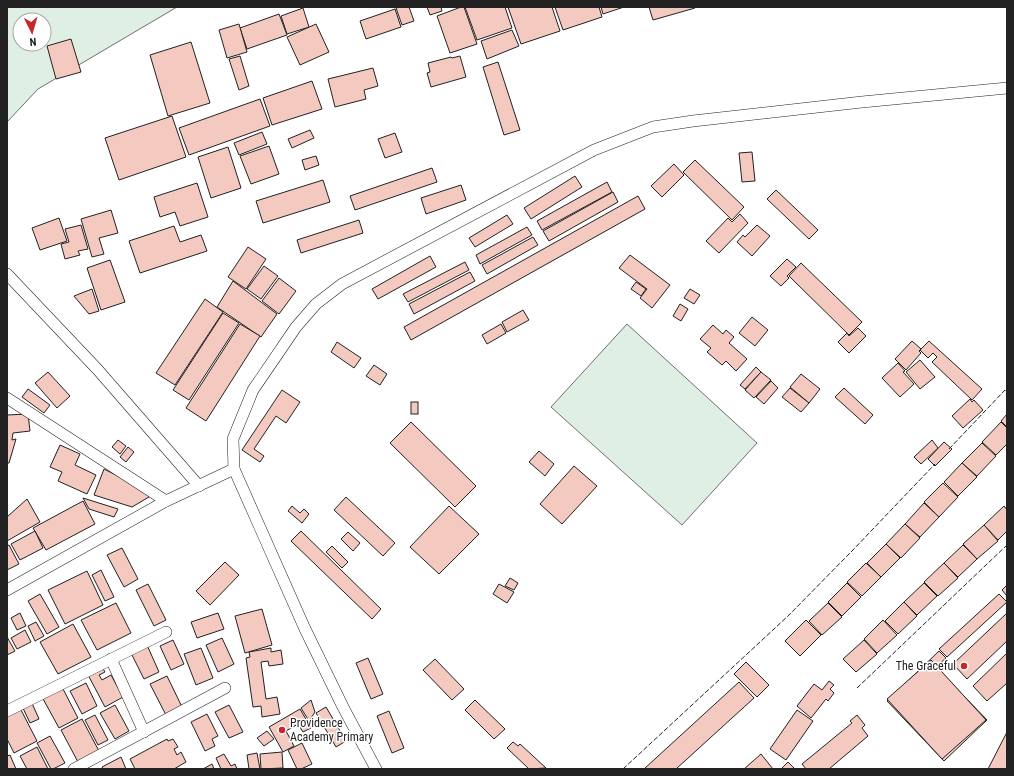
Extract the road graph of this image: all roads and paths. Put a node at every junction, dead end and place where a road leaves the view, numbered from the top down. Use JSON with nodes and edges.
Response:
{"nodes":[{"id":1,"x":1007,"y":88,"type":"edge"},
{"id":2,"x":7,"y":274,"type":"edge"},
{"id":3,"x":7,"y":398,"type":"edge"},
{"id":4,"x":234,"y":470,"type":"junction"},
{"id":5,"x":199,"y":486,"type":"junction"},
{"id":6,"x":166,"y":501,"type":"junction"},
{"id":7,"x":7,"y":590,"type":"edge"},
{"id":8,"x":166,"y":632,"type":"dead end"},
{"id":9,"x":111,"y":659,"type":"junction"},
{"id":10,"x":226,"y":688,"type":"dead end"},
{"id":11,"x":7,"y":710,"type":"edge"},
{"id":12,"x":144,"y":732,"type":"junction"},
{"id":13,"x":74,"y":769,"type":"edge"},
{"id":14,"x":376,"y":769,"type":"edge"}],
"edges":[{"from":1,"to":4,"type":"street"},
{"from":2,"to":5,"type":"street"},
{"from":3,"to":6,"type":"street"},
{"from":4,"to":5,"type":"street"},
{"from":4,"to":14,"type":"street"},
{"from":5,"to":6,"type":"street"},
{"from":6,"to":7,"type":"street"},
{"from":8,"to":9,"type":"street"},
{"from":9,"to":11,"type":"street"},
{"from":9,"to":12,"type":"street"},
{"from":10,"to":12,"type":"street"},
{"from":12,"to":13,"type":"street"}]}
